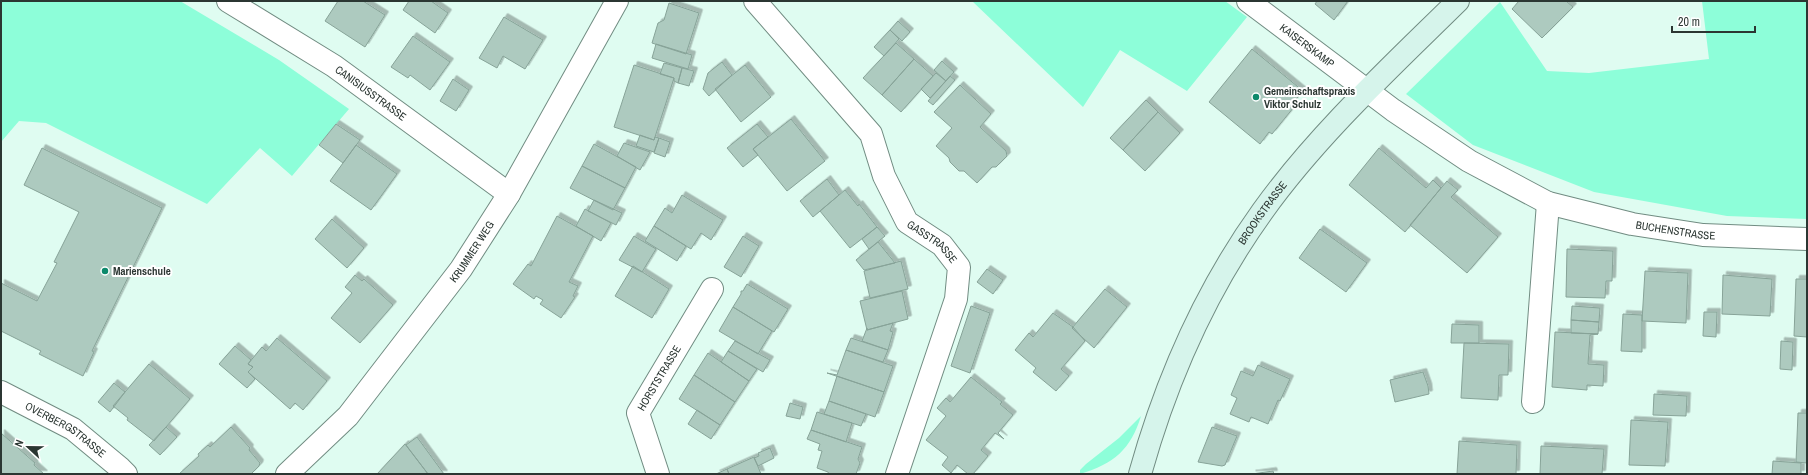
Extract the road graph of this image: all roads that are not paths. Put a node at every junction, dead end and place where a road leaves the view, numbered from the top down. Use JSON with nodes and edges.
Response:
{"nodes":[{"id":1,"x":228,"y":1,"type":"edge"},
{"id":2,"x":617,"y":1,"type":"edge"},
{"id":3,"x":756,"y":1,"type":"edge"},
{"id":4,"x":1248,"y":1,"type":"edge"},
{"id":5,"x":1458,"y":1,"type":"edge"},
{"id":6,"x":1367,"y":90,"type":"junction"},
{"id":7,"x":509,"y":194,"type":"junction"},
{"id":8,"x":1548,"y":203,"type":"junction"},
{"id":9,"x":1807,"y":239,"type":"edge"},
{"id":10,"x":712,"y":289,"type":"dead end"},
{"id":11,"x":1,"y":392,"type":"edge"},
{"id":12,"x":1533,"y":402,"type":"dead end"},
{"id":13,"x":126,"y":474,"type":"edge"},
{"id":14,"x":287,"y":474,"type":"edge"},
{"id":15,"x":658,"y":474,"type":"edge"},
{"id":16,"x":896,"y":474,"type":"edge"},
{"id":17,"x":1140,"y":474,"type":"edge"}],
"edges":[{"from":1,"to":7,"type":"street","name":"CANISIUSSTRASSE"},
{"from":2,"to":7,"type":"street","name":"KRUMMER WEG"},
{"from":3,"to":16,"type":"street","name":"GASSTRASSE"},
{"from":4,"to":6,"type":"street","name":"KAISERSKAMP"},
{"from":5,"to":6,"type":"main road","name":"BROOKSTRASSE"},
{"from":6,"to":8,"type":"street","name":"BUCHENSTRASSE"},
{"from":6,"to":17,"type":"main road","name":"BROOKSTRASSE"},
{"from":7,"to":14,"type":"street","name":"KRUMMER WEG"},
{"from":8,"to":9,"type":"street","name":"BUCHENSTRASSE"},
{"from":8,"to":12,"type":"street"},
{"from":10,"to":15,"type":"street","name":"HORSTSTRASSE"},
{"from":11,"to":13,"type":"street","name":"OVERBERGSTRASSE"}]}
